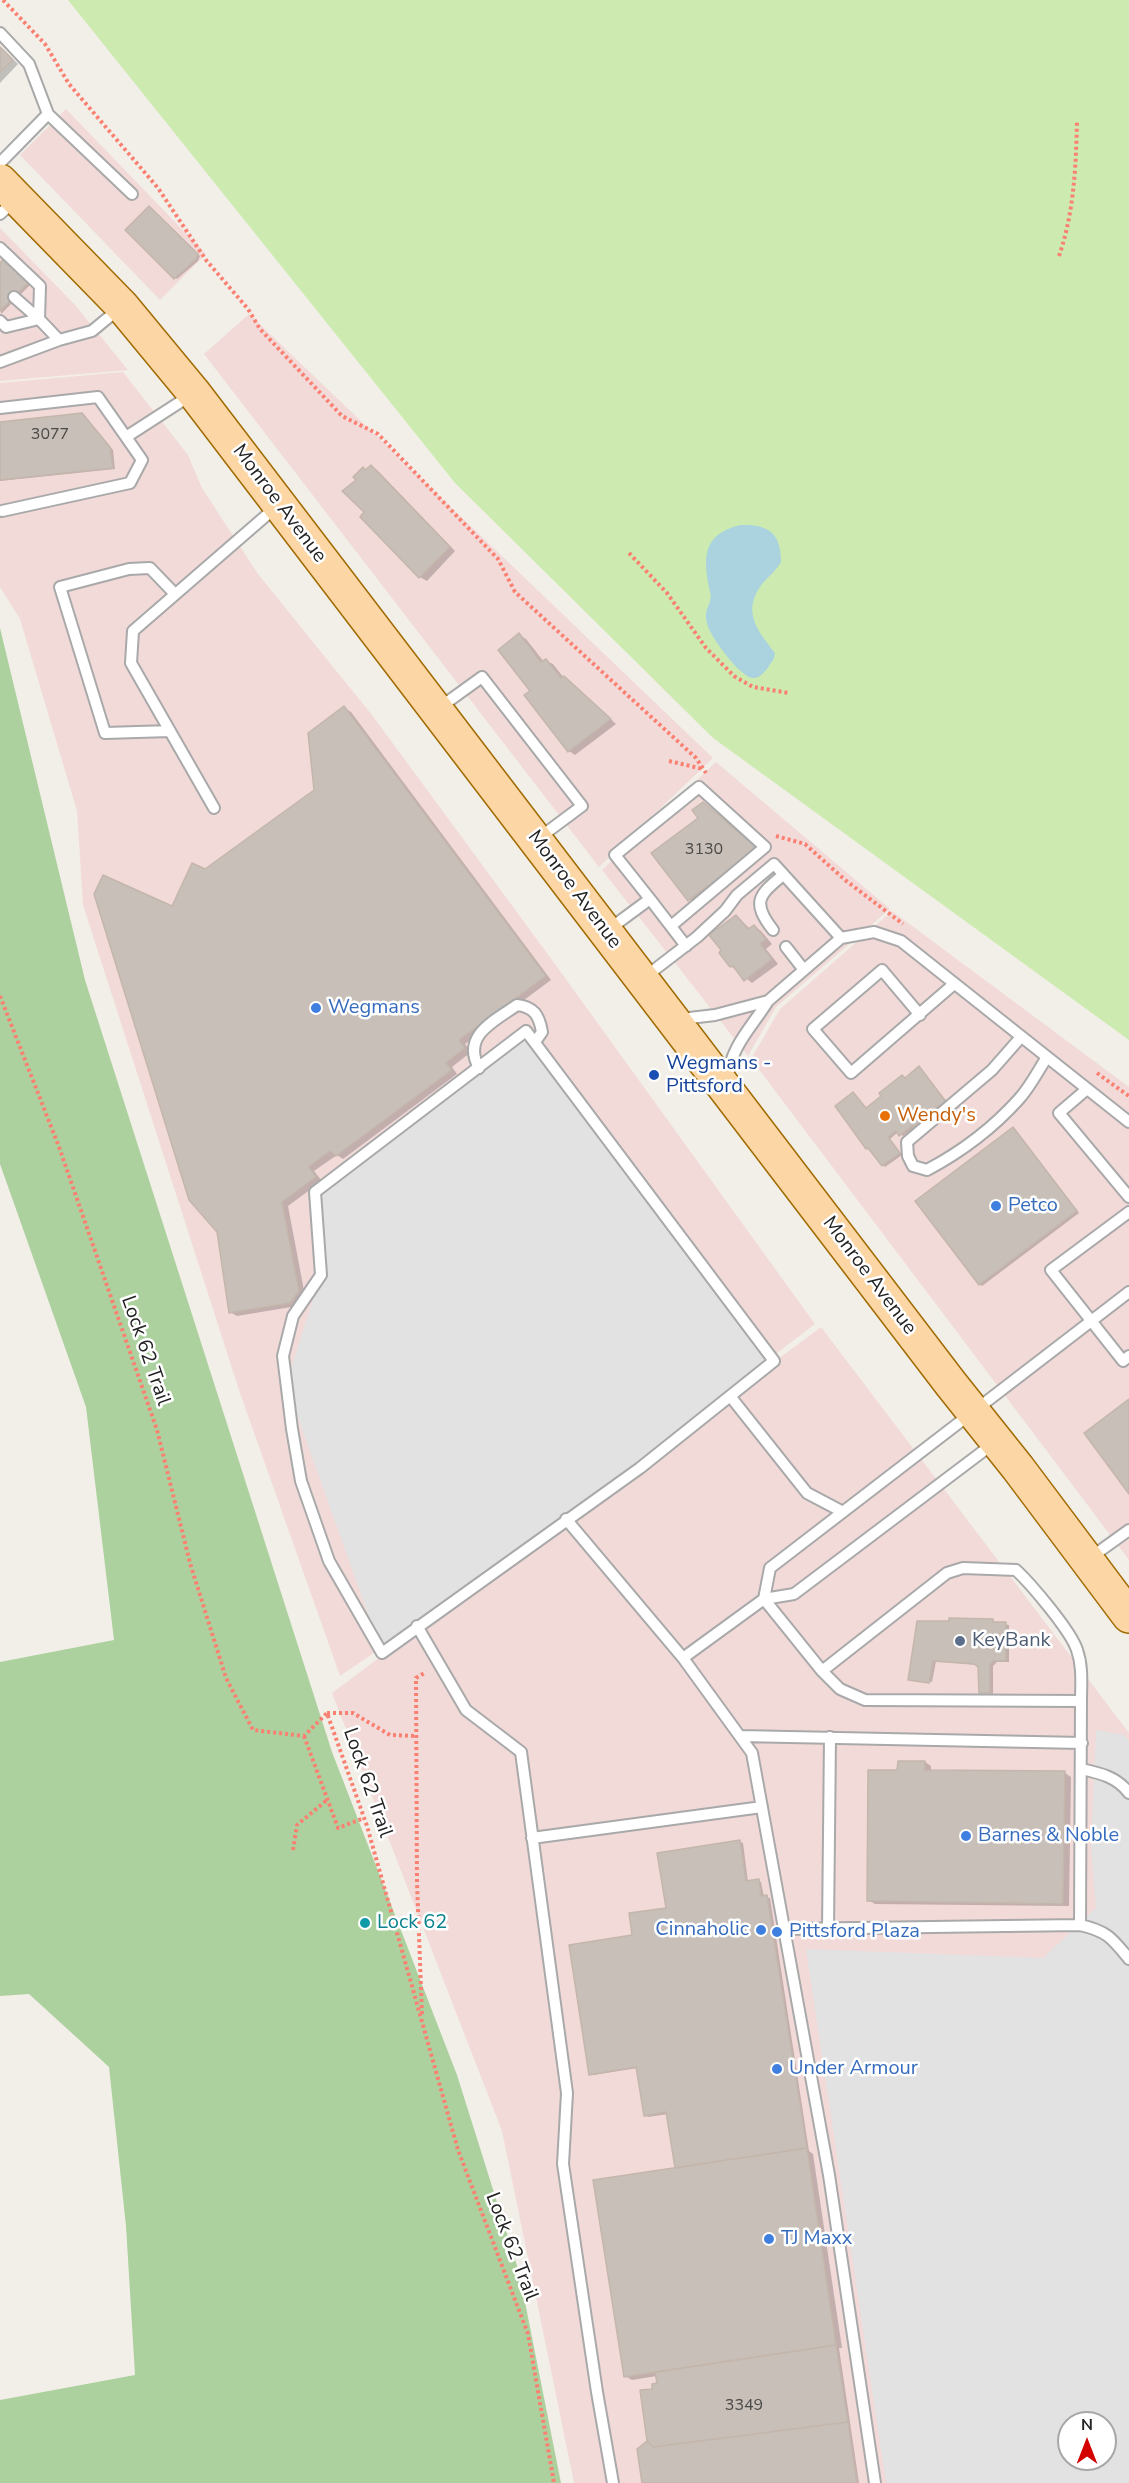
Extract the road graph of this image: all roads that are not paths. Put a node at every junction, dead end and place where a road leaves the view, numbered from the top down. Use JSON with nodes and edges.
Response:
{"nodes":[{"id":1,"x":0,"y":33,"type":"edge"},
{"id":2,"x":48,"y":114,"type":"junction"},
{"id":3,"x":0,"y":163,"type":"edge"},
{"id":4,"x":132,"y":194,"type":"dead end"},
{"id":5,"x":5,"y":198,"type":"edge"},
{"id":6,"x":0,"y":248,"type":"edge"},
{"id":7,"x":14,"y":297,"type":"dead end"},
{"id":8,"x":122,"y":306,"type":"junction"},
{"id":9,"x":39,"y":319,"type":"junction"},
{"id":10,"x":0,"y":321,"type":"edge"},
{"id":11,"x":59,"y":340,"type":"junction"},
{"id":12,"x":0,"y":362,"type":"edge"},
{"id":13,"x":194,"y":393,"type":"junction"},
{"id":14,"x":0,"y":408,"type":"edge"},
{"id":15,"x":126,"y":437,"type":"junction"},
{"id":16,"x":279,"y":505,"type":"junction"},
{"id":17,"x":2,"y":511,"type":"dead end"},
{"id":18,"x":174,"y":593,"type":"junction"},
{"id":19,"x":436,"y":710,"type":"junction"},
{"id":20,"x":170,"y":731,"type":"junction"},
{"id":21,"x":214,"y":808,"type":"dead end"},
{"id":22,"x":536,"y":841,"type":"junction"},
{"id":23,"x":783,"y":875,"type":"junction"},
{"id":24,"x":650,"y":899,"type":"junction"},
{"id":25,"x":671,"y":926,"type":"junction"},
{"id":26,"x":773,"y":930,"type":"dead end"},
{"id":27,"x":606,"y":932,"type":"junction"},
{"id":28,"x":841,"y":938,"type":"junction"},
{"id":29,"x":686,"y":946,"type":"junction"},
{"id":30,"x":786,"y":947,"type":"dead end"},
{"id":31,"x":804,"y":970,"type":"junction"},
{"id":32,"x":642,"y":979,"type":"junction"},
{"id":33,"x":954,"y":984,"type":"junction"},
{"id":34,"x":768,"y":1001,"type":"junction"},
{"id":35,"x":920,"y":1015,"type":"junction"},
{"id":36,"x":673,"y":1019,"type":"junction"},
{"id":37,"x":1021,"y":1037,"type":"junction"},
{"id":38,"x":535,"y":1042,"type":"junction"},
{"id":39,"x":1047,"y":1057,"type":"junction"},
{"id":40,"x":479,"y":1068,"type":"junction"},
{"id":41,"x":1087,"y":1089,"type":"junction"},
{"id":42,"x":728,"y":1092,"type":"junction"},
{"id":43,"x":1129,"y":1122,"type":"edge"},
{"id":44,"x":1129,"y":1197,"type":"edge"},
{"id":45,"x":1129,"y":1212,"type":"edge"},
{"id":46,"x":1129,"y":1292,"type":"edge"},
{"id":47,"x":1091,"y":1322,"type":"junction"},
{"id":48,"x":1129,"y":1356,"type":"edge"},
{"id":49,"x":730,"y":1396,"type":"junction"},
{"id":50,"x":974,"y":1413,"type":"junction"},
{"id":51,"x":996,"y":1441,"type":"junction"},
{"id":52,"x":843,"y":1512,"type":"junction"},
{"id":53,"x":566,"y":1519,"type":"junction"},
{"id":54,"x":1129,"y":1530,"type":"edge"},
{"id":55,"x":1087,"y":1560,"type":"junction"},
{"id":56,"x":764,"y":1599,"type":"junction"},
{"id":57,"x":1129,"y":1616,"type":"edge"},
{"id":58,"x":417,"y":1626,"type":"junction"},
{"id":59,"x":683,"y":1658,"type":"junction"},
{"id":60,"x":822,"y":1671,"type":"junction"},
{"id":61,"x":1081,"y":1701,"type":"junction"},
{"id":62,"x":740,"y":1736,"type":"junction"},
{"id":63,"x":830,"y":1737,"type":"junction"},
{"id":64,"x":1082,"y":1743,"type":"junction"},
{"id":65,"x":1082,"y":1769,"type":"junction"},
{"id":66,"x":1129,"y":1793,"type":"edge"},
{"id":67,"x":762,"y":1807,"type":"junction"},
{"id":68,"x":532,"y":1838,"type":"junction"},
{"id":69,"x":1080,"y":1925,"type":"junction"},
{"id":70,"x":784,"y":1929,"type":"junction"},
{"id":71,"x":828,"y":1930,"type":"junction"},
{"id":72,"x":1129,"y":1959,"type":"edge"},
{"id":73,"x":613,"y":2483,"type":"edge"},
{"id":74,"x":875,"y":2483,"type":"edge"}],
"edges":[{"from":1,"to":2,"type":"lane"},
{"from":2,"to":3,"type":"lane"},
{"from":2,"to":4,"type":"lane"},
{"from":5,"to":8,"type":"main road","name":"Monroe Avenue"},
{"from":6,"to":9,"type":"lane"},
{"from":7,"to":9,"type":"lane"},
{"from":8,"to":11,"type":"lane"},
{"from":8,"to":13,"type":"main road","name":"Monroe Avenue"},
{"from":9,"to":10,"type":"lane"},
{"from":9,"to":11,"type":"lane"},
{"from":11,"to":12,"type":"lane"},
{"from":13,"to":15,"type":"lane"},
{"from":13,"to":16,"type":"main road","name":"Monroe Avenue"},
{"from":14,"to":15,"type":"lane"},
{"from":15,"to":17,"type":"lane"},
{"from":16,"to":18,"type":"lane"},
{"from":16,"to":19,"type":"main road","name":"Monroe Avenue"},
{"from":18,"to":20,"type":"lane"},
{"from":18,"to":20,"type":"lane"},
{"from":19,"to":22,"type":"main road","name":"Monroe Avenue"},
{"from":19,"to":22,"type":"lane"},
{"from":20,"to":21,"type":"lane"},
{"from":22,"to":27,"type":"main road","name":"Monroe Avenue"},
{"from":23,"to":26,"type":"lane"},
{"from":23,"to":28,"type":"lane"},
{"from":23,"to":29,"type":"lane"},
{"from":24,"to":25,"type":"lane"},
{"from":24,"to":25,"type":"lane"},
{"from":24,"to":27,"type":"lane"},
{"from":25,"to":29,"type":"lane"},
{"from":27,"to":32,"type":"main road","name":"Monroe Avenue"},
{"from":28,"to":31,"type":"lane"},
{"from":28,"to":33,"type":"lane"},
{"from":29,"to":32,"type":"lane"},
{"from":30,"to":31,"type":"lane"},
{"from":31,"to":34,"type":"lane"},
{"from":32,"to":36,"type":"main road","name":"Monroe Avenue"},
{"from":33,"to":35,"type":"lane"},
{"from":33,"to":37,"type":"lane"},
{"from":34,"to":36,"type":"lane"},
{"from":34,"to":42,"type":"lane"},
{"from":35,"to":35,"type":"lane"},
{"from":36,"to":42,"type":"main road","name":"Monroe Avenue"},
{"from":37,"to":39,"type":"lane"},
{"from":37,"to":39,"type":"lane"},
{"from":38,"to":40,"type":"lane"},
{"from":38,"to":40,"type":"lane"},
{"from":38,"to":49,"type":"lane"},
{"from":39,"to":41,"type":"lane"},
{"from":40,"to":58,"type":"lane"},
{"from":41,"to":43,"type":"lane"},
{"from":41,"to":44,"type":"lane"},
{"from":42,"to":50,"type":"main road","name":"Monroe Avenue"},
{"from":45,"to":47,"type":"lane"},
{"from":46,"to":47,"type":"lane"},
{"from":47,"to":48,"type":"lane"},
{"from":47,"to":50,"type":"lane"},
{"from":49,"to":52,"type":"lane"},
{"from":49,"to":53,"type":"lane"},
{"from":50,"to":51,"type":"main road","name":"Monroe Avenue"},
{"from":50,"to":52,"type":"lane"},
{"from":51,"to":55,"type":"main road","name":"Monroe Avenue"},
{"from":51,"to":56,"type":"lane"},
{"from":52,"to":56,"type":"lane"},
{"from":53,"to":58,"type":"lane"},
{"from":53,"to":59,"type":"lane"},
{"from":54,"to":55,"type":"lane"},
{"from":55,"to":57,"type":"main road","name":"Monroe Avenue"},
{"from":56,"to":59,"type":"lane"},
{"from":56,"to":60,"type":"lane"},
{"from":58,"to":68,"type":"lane"},
{"from":59,"to":62,"type":"lane"},
{"from":60,"to":61,"type":"lane"},
{"from":60,"to":61,"type":"lane"},
{"from":61,"to":64,"type":"lane"},
{"from":62,"to":63,"type":"lane"},
{"from":62,"to":67,"type":"lane"},
{"from":63,"to":64,"type":"lane"},
{"from":63,"to":71,"type":"lane"},
{"from":64,"to":65,"type":"lane"},
{"from":65,"to":66,"type":"lane"},
{"from":65,"to":69,"type":"lane"},
{"from":67,"to":68,"type":"lane"},
{"from":67,"to":70,"type":"lane"},
{"from":68,"to":73,"type":"lane"},
{"from":69,"to":71,"type":"lane"},
{"from":69,"to":72,"type":"lane"},
{"from":70,"to":71,"type":"lane"},
{"from":70,"to":74,"type":"lane"}]}
